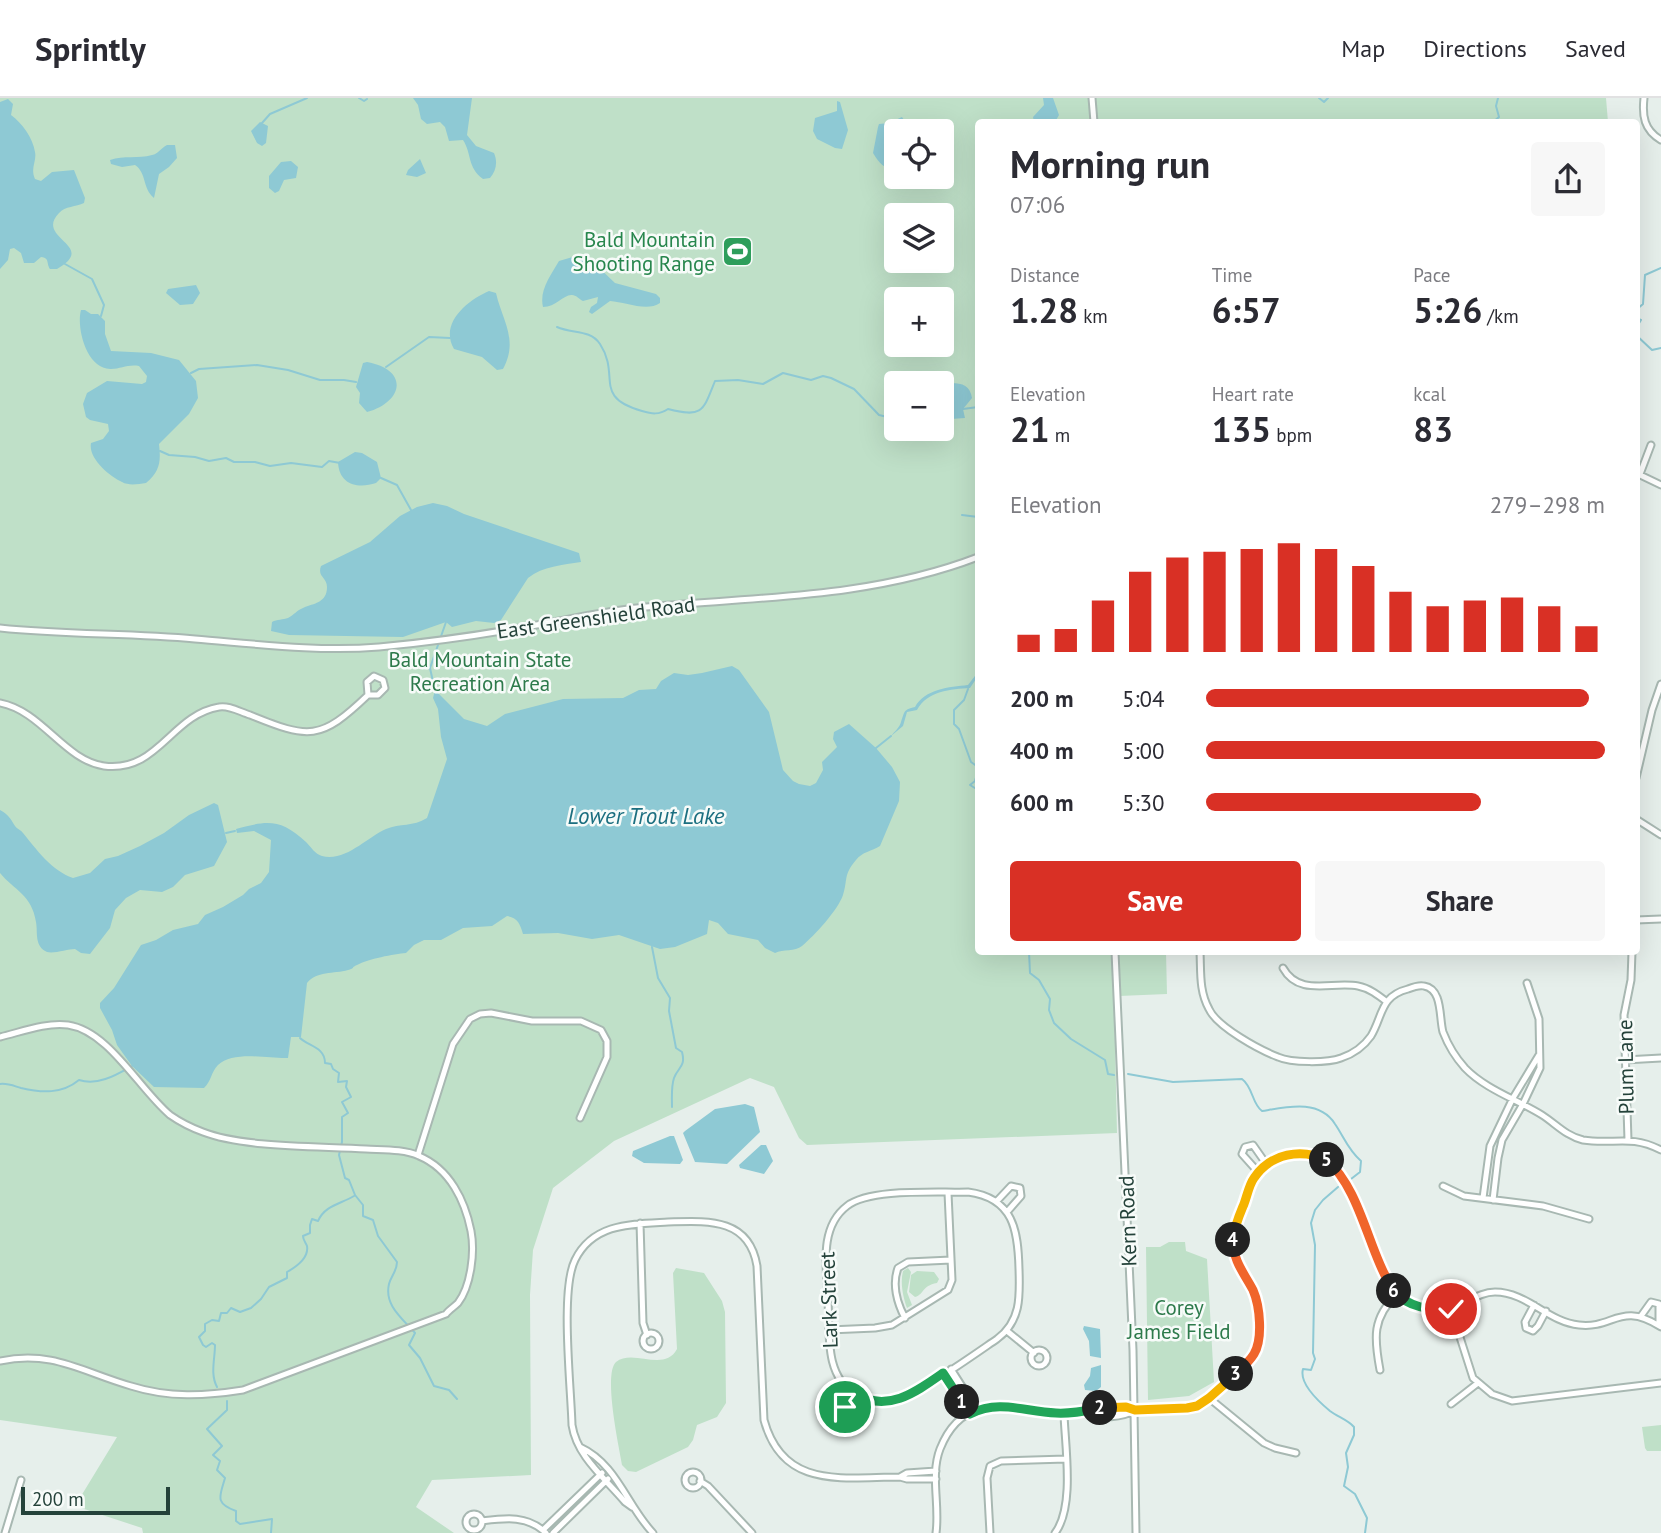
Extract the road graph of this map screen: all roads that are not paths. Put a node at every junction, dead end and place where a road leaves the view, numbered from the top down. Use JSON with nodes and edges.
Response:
{"nodes":[{"id":1,"x":1092,"y":98,"type":"edge"},
{"id":2,"x":1644,"y":98,"type":"edge"},
{"id":3,"x":1094,"y":119,"type":"edge"},
{"id":4,"x":1661,"y":140,"type":"edge"},
{"id":5,"x":1651,"y":445,"type":"dead end"},
{"id":6,"x":1640,"y":469,"type":"edge"},
{"id":7,"x":1640,"y":474,"type":"edge"},
{"id":8,"x":1661,"y":485,"type":"edge"},
{"id":9,"x":975,"y":558,"type":"edge"},
{"id":10,"x":0,"y":628,"type":"edge"},
{"id":11,"x":1661,"y":684,"type":"edge"},
{"id":12,"x":368,"y":695,"type":"dead end"},
{"id":13,"x":0,"y":703,"type":"edge"},
{"id":14,"x":1640,"y":746,"type":"edge"},
{"id":15,"x":1640,"y":822,"type":"edge"},
{"id":16,"x":1661,"y":835,"type":"edge"},
{"id":17,"x":1640,"y":919,"type":"edge"},
{"id":18,"x":1661,"y":919,"type":"edge"},
{"id":19,"x":1115,"y":955,"type":"edge"},
{"id":20,"x":1200,"y":955,"type":"edge"},
{"id":21,"x":1632,"y":955,"type":"edge"},
{"id":22,"x":1283,"y":968,"type":"dead end"},
{"id":23,"x":1527,"y":983,"type":"dead end"},
{"id":24,"x":1387,"y":1002,"type":"junction"},
{"id":25,"x":0,"y":1037,"type":"edge"},
{"id":26,"x":1539,"y":1055,"type":"junction"},
{"id":27,"x":1661,"y":1058,"type":"edge"},
{"id":28,"x":1625,"y":1060,"type":"junction"},
{"id":29,"x":1513,"y":1098,"type":"junction"},
{"id":30,"x":1523,"y":1104,"type":"junction"},
{"id":31,"x":580,"y":1118,"type":"dead end"},
{"id":32,"x":1498,"y":1125,"type":"junction"},
{"id":33,"x":1507,"y":1129,"type":"junction"},
{"id":34,"x":1628,"y":1140,"type":"junction"},
{"id":35,"x":1661,"y":1150,"type":"edge"},
{"id":36,"x":418,"y":1155,"type":"junction"},
{"id":37,"x":1488,"y":1156,"type":"junction"},
{"id":38,"x":1498,"y":1158,"type":"junction"},
{"id":39,"x":1267,"y":1165,"type":"junction"},
{"id":40,"x":1259,"y":1173,"type":"junction"},
{"id":41,"x":1443,"y":1186,"type":"dead end"},
{"id":42,"x":948,"y":1193,"type":"junction"},
{"id":43,"x":1483,"y":1198,"type":"junction"},
{"id":44,"x":1493,"y":1199,"type":"junction"},
{"id":45,"x":996,"y":1202,"type":"junction"},
{"id":46,"x":1007,"y":1212,"type":"junction"},
{"id":47,"x":1589,"y":1219,"type":"dead end"},
{"id":48,"x":640,"y":1223,"type":"junction"},
{"id":49,"x":951,"y":1261,"type":"junction"},
{"id":50,"x":1397,"y":1294,"type":"junction"},
{"id":51,"x":1534,"y":1305,"type":"junction"},
{"id":52,"x":1451,"y":1309,"type":"junction"},
{"id":53,"x":1546,"y":1311,"type":"junction"},
{"id":54,"x":1641,"y":1317,"type":"junction"},
{"id":55,"x":905,"y":1318,"type":"junction"},
{"id":56,"x":1660,"y":1326,"type":"edge"},
{"id":57,"x":829,"y":1330,"type":"junction"},
{"id":58,"x":1007,"y":1331,"type":"junction"},
{"id":59,"x":647,"y":1335,"type":"dead end"},
{"id":60,"x":1034,"y":1353,"type":"dead end"},
{"id":61,"x":0,"y":1361,"type":"edge"},
{"id":62,"x":951,"y":1369,"type":"junction"},
{"id":63,"x":1380,"y":1370,"type":"dead end"},
{"id":64,"x":943,"y":1373,"type":"junction"},
{"id":65,"x":1478,"y":1383,"type":"junction"},
{"id":66,"x":1661,"y":1383,"type":"edge"},
{"id":67,"x":843,"y":1384,"type":"junction"},
{"id":68,"x":855,"y":1394,"type":"junction"},
{"id":69,"x":1209,"y":1398,"type":"junction"},
{"id":70,"x":1451,"y":1404,"type":"dead end"},
{"id":71,"x":977,"y":1410,"type":"junction"},
{"id":72,"x":1135,"y":1410,"type":"junction"},
{"id":73,"x":1064,"y":1413,"type":"junction"},
{"id":74,"x":970,"y":1414,"type":"junction"},
{"id":75,"x":580,"y":1447,"type":"junction"},
{"id":76,"x":1296,"y":1453,"type":"dead end"},
{"id":77,"x":1066,"y":1459,"type":"junction"},
{"id":78,"x":607,"y":1469,"type":"junction"},
{"id":79,"x":936,"y":1471,"type":"junction"},
{"id":80,"x":601,"y":1474,"type":"junction"},
{"id":81,"x":613,"y":1475,"type":"junction"},
{"id":82,"x":900,"y":1476,"type":"junction"},
{"id":83,"x":936,"y":1479,"type":"junction"},
{"id":84,"x":20,"y":1480,"type":"dead end"},
{"id":85,"x":607,"y":1480,"type":"junction"},
{"id":86,"x":701,"y":1481,"type":"dead end"},
{"id":87,"x":632,"y":1507,"type":"junction"},
{"id":88,"x":482,"y":1521,"type":"dead end"},
{"id":89,"x":545,"y":1532,"type":"edge"},
{"id":90,"x":5,"y":1533,"type":"edge"},
{"id":91,"x":553,"y":1533,"type":"edge"},
{"id":92,"x":653,"y":1533,"type":"edge"},
{"id":93,"x":752,"y":1533,"type":"edge"},
{"id":94,"x":936,"y":1533,"type":"edge"},
{"id":95,"x":990,"y":1533,"type":"edge"},
{"id":96,"x":1055,"y":1533,"type":"edge"},
{"id":97,"x":1136,"y":1533,"type":"edge"}],
"edges":[{"from":1,"to":3,"type":"street"},
{"from":2,"to":4,"type":"street"},
{"from":5,"to":6,"type":"street"},
{"from":7,"to":8,"type":"street"},
{"from":9,"to":10,"type":"street","name":"East Greenshield Road"},
{"from":11,"to":14,"type":"street"},
{"from":12,"to":13,"type":"street"},
{"from":15,"to":16,"type":"street"},
{"from":17,"to":18,"type":"street"},
{"from":19,"to":72,"type":"street","name":"Kern Road"},
{"from":20,"to":24,"type":"street"},
{"from":21,"to":28,"type":"street","name":"Plum Lane"},
{"from":22,"to":24,"type":"street"},
{"from":23,"to":26,"type":"street"},
{"from":24,"to":29,"type":"street"},
{"from":25,"to":36,"type":"street"},
{"from":26,"to":29,"type":"street"},
{"from":26,"to":30,"type":"street"},
{"from":27,"to":28,"type":"street"},
{"from":28,"to":34,"type":"street","name":"Plum Lane"},
{"from":29,"to":30,"type":"street"},
{"from":29,"to":32,"type":"street"},
{"from":30,"to":33,"type":"street"},
{"from":30,"to":34,"type":"street"},
{"from":31,"to":36,"type":"street"},
{"from":32,"to":33,"type":"street"},
{"from":32,"to":37,"type":"street"},
{"from":33,"to":38,"type":"street"},
{"from":34,"to":35,"type":"street"},
{"from":36,"to":61,"type":"street"},
{"from":37,"to":38,"type":"street"},
{"from":37,"to":43,"type":"street"},
{"from":38,"to":44,"type":"street"},
{"from":39,"to":40,"type":"street"},
{"from":39,"to":40,"type":"street"},
{"from":39,"to":50,"type":"street"},
{"from":40,"to":69,"type":"street"},
{"from":41,"to":43,"type":"street"},
{"from":42,"to":45,"type":"street","name":"Lark Street"},
{"from":42,"to":49,"type":"street"},
{"from":42,"to":57,"type":"street","name":"Lark Street"},
{"from":43,"to":44,"type":"street"},
{"from":44,"to":47,"type":"street"},
{"from":45,"to":46,"type":"street","name":"Lark Street"},
{"from":45,"to":46,"type":"street"},
{"from":46,"to":58,"type":"street"},
{"from":48,"to":59,"type":"street"},
{"from":48,"to":75,"type":"street"},
{"from":48,"to":82,"type":"street"},
{"from":49,"to":55,"type":"street"},
{"from":49,"to":55,"type":"street"},
{"from":50,"to":52,"type":"street"},
{"from":50,"to":63,"type":"street"},
{"from":51,"to":52,"type":"street"},
{"from":51,"to":53,"type":"street"},
{"from":51,"to":53,"type":"street"},
{"from":52,"to":65,"type":"street"},
{"from":53,"to":54,"type":"street"},
{"from":54,"to":56,"type":"street"},
{"from":54,"to":56,"type":"street"},
{"from":55,"to":57,"type":"street"},
{"from":57,"to":67,"type":"street","name":"Lark Street"},
{"from":58,"to":60,"type":"street"},
{"from":58,"to":62,"type":"street","name":"Lark Street"},
{"from":62,"to":64,"type":"street","name":"Lark Street"},
{"from":62,"to":71,"type":"street"},
{"from":64,"to":68,"type":"street","name":"Lark Street"},
{"from":64,"to":74,"type":"street"},
{"from":65,"to":66,"type":"street"},
{"from":65,"to":70,"type":"street"},
{"from":67,"to":68,"type":"street","name":"Lark Street"},
{"from":67,"to":68,"type":"street","name":"Lark Street"},
{"from":69,"to":72,"type":"street"},
{"from":69,"to":76,"type":"street"},
{"from":71,"to":73,"type":"street"},
{"from":71,"to":74,"type":"street"},
{"from":72,"to":73,"type":"street"},
{"from":72,"to":97,"type":"street","name":"Kern Road"},
{"from":73,"to":77,"type":"street"},
{"from":74,"to":79,"type":"street"},
{"from":75,"to":78,"type":"street"},
{"from":75,"to":80,"type":"street"},
{"from":77,"to":95,"type":"street"},
{"from":77,"to":96,"type":"street"},
{"from":78,"to":80,"type":"street"},
{"from":78,"to":81,"type":"street"},
{"from":79,"to":82,"type":"street"},
{"from":79,"to":83,"type":"street"},
{"from":80,"to":85,"type":"street"},
{"from":80,"to":89,"type":"street"},
{"from":81,"to":85,"type":"street"},
{"from":81,"to":87,"type":"street"},
{"from":82,"to":83,"type":"street"},
{"from":83,"to":94,"type":"street"},
{"from":84,"to":90,"type":"street"},
{"from":85,"to":87,"type":"street"},
{"from":85,"to":91,"type":"street"},
{"from":86,"to":93,"type":"street"},
{"from":87,"to":92,"type":"street"},
{"from":88,"to":89,"type":"street"}]}
